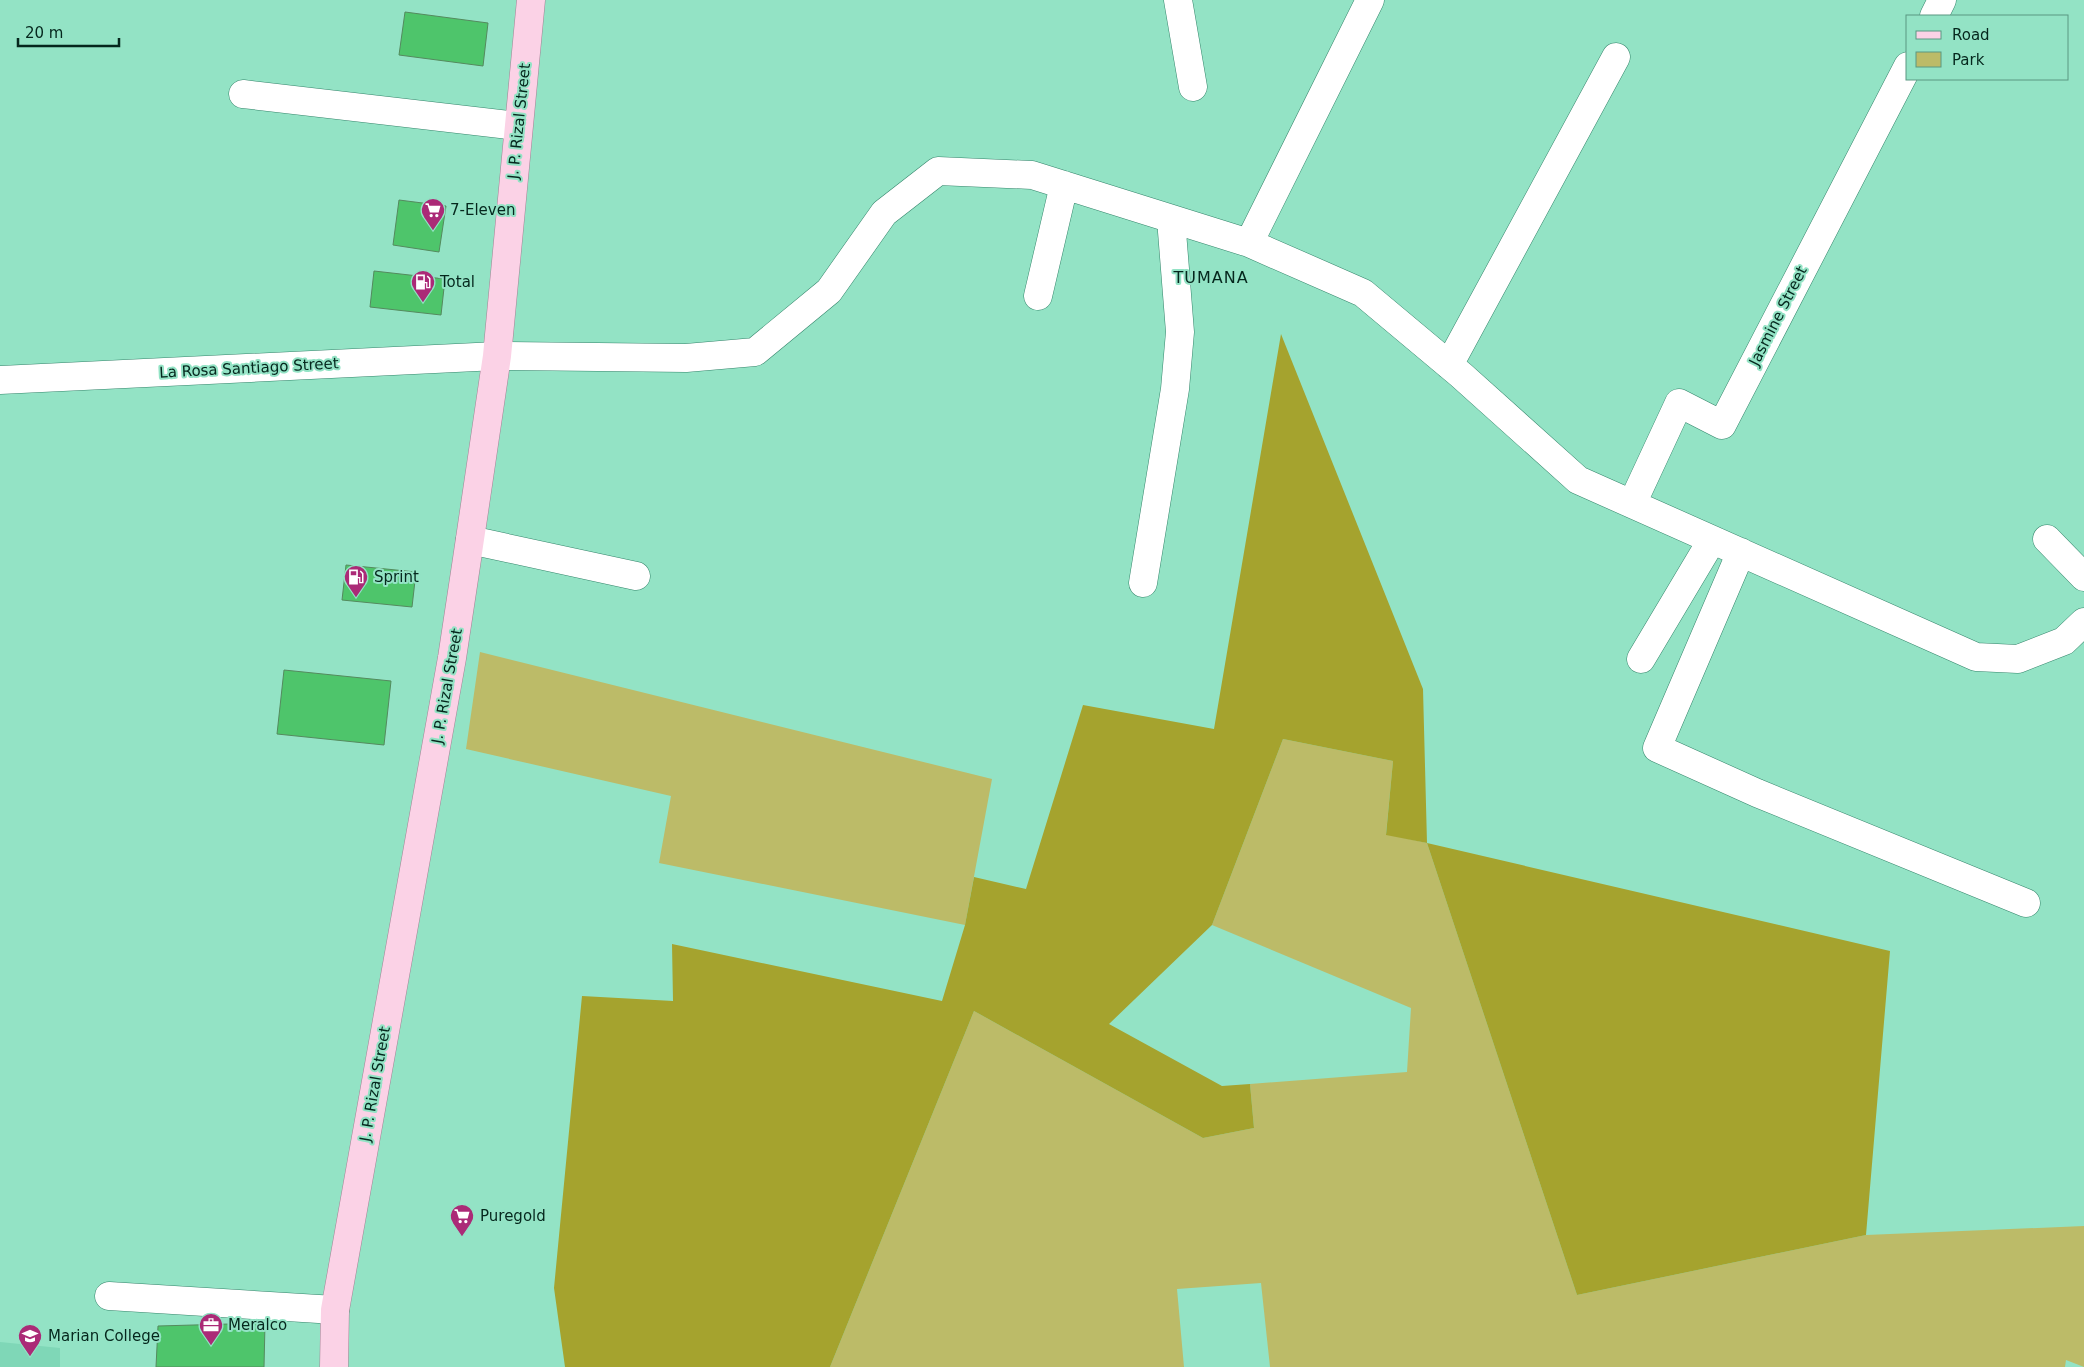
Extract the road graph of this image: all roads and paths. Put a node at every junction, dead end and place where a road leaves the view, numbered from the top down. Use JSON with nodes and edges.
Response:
{"nodes":[{"id":1,"x":531,"y":0,"type":"edge"},
{"id":2,"x":1178,"y":0,"type":"edge"},
{"id":3,"x":1370,"y":0,"type":"edge"},
{"id":4,"x":1942,"y":0,"type":"edge"},
{"id":5,"x":1934,"y":15,"type":"edge"},
{"id":6,"x":1616,"y":58,"type":"dead end"},
{"id":7,"x":1906,"y":70,"type":"edge"},
{"id":8,"x":1193,"y":87,"type":"dead end"},
{"id":9,"x":243,"y":94,"type":"dead end"},
{"id":10,"x":518,"y":126,"type":"junction"},
{"id":11,"x":1064,"y":185,"type":"junction"},
{"id":12,"x":1171,"y":219,"type":"junction"},
{"id":13,"x":1249,"y":243,"type":"junction"},
{"id":14,"x":1038,"y":296,"type":"dead end"},
{"id":15,"x":497,"y":356,"type":"junction"},
{"id":16,"x":1449,"y":365,"type":"junction"},
{"id":17,"x":0,"y":380,"type":"edge"},
{"id":18,"x":1632,"y":504,"type":"junction"},
{"id":19,"x":2047,"y":539,"type":"dead end"},
{"id":20,"x":470,"y":540,"type":"junction"},
{"id":21,"x":1712,"y":540,"type":"junction"},
{"id":22,"x":1741,"y":552,"type":"junction"},
{"id":23,"x":636,"y":576,"type":"dead end"},
{"id":24,"x":2084,"y":577,"type":"edge"},
{"id":25,"x":1143,"y":583,"type":"dead end"},
{"id":26,"x":2084,"y":622,"type":"edge"},
{"id":27,"x":1641,"y":659,"type":"dead end"},
{"id":28,"x":2026,"y":903,"type":"dead end"},
{"id":29,"x":110,"y":1296,"type":"dead end"},
{"id":30,"x":335,"y":1310,"type":"junction"},
{"id":31,"x":334,"y":1367,"type":"edge"}],
"edges":[{"from":1,"to":10,"type":"main road","name":"J. P. Rizal Street"},
{"from":2,"to":8,"type":"street"},
{"from":3,"to":13,"type":"street"},
{"from":4,"to":5,"type":"street"},
{"from":6,"to":16,"type":"street"},
{"from":7,"to":18,"type":"street","name":"Jasmine Street"},
{"from":9,"to":10,"type":"street"},
{"from":10,"to":15,"type":"main road","name":"J. P. Rizal Street"},
{"from":11,"to":12,"type":"street","name":"La Rosa Santiago Street"},
{"from":11,"to":14,"type":"street"},
{"from":11,"to":15,"type":"street","name":"La Rosa Santiago Street"},
{"from":12,"to":13,"type":"street","name":"La Rosa Santiago Street"},
{"from":12,"to":25,"type":"street"},
{"from":13,"to":16,"type":"street","name":"La Rosa Santiago Street"},
{"from":15,"to":17,"type":"street","name":"La Rosa Santiago Street"},
{"from":15,"to":20,"type":"main road","name":"J. P. Rizal Street"},
{"from":16,"to":18,"type":"street","name":"La Rosa Santiago Street"},
{"from":18,"to":21,"type":"street","name":"La Rosa Santiago Street"},
{"from":19,"to":24,"type":"street"},
{"from":20,"to":23,"type":"street"},
{"from":20,"to":30,"type":"main road","name":"J. P. Rizal Street"},
{"from":21,"to":22,"type":"street","name":"La Rosa Santiago Street"},
{"from":21,"to":27,"type":"street"},
{"from":22,"to":26,"type":"street","name":"La Rosa Santiago Street"},
{"from":22,"to":28,"type":"street"},
{"from":29,"to":30,"type":"street"},
{"from":30,"to":31,"type":"main road","name":"J. P. Rizal Street"}]}
